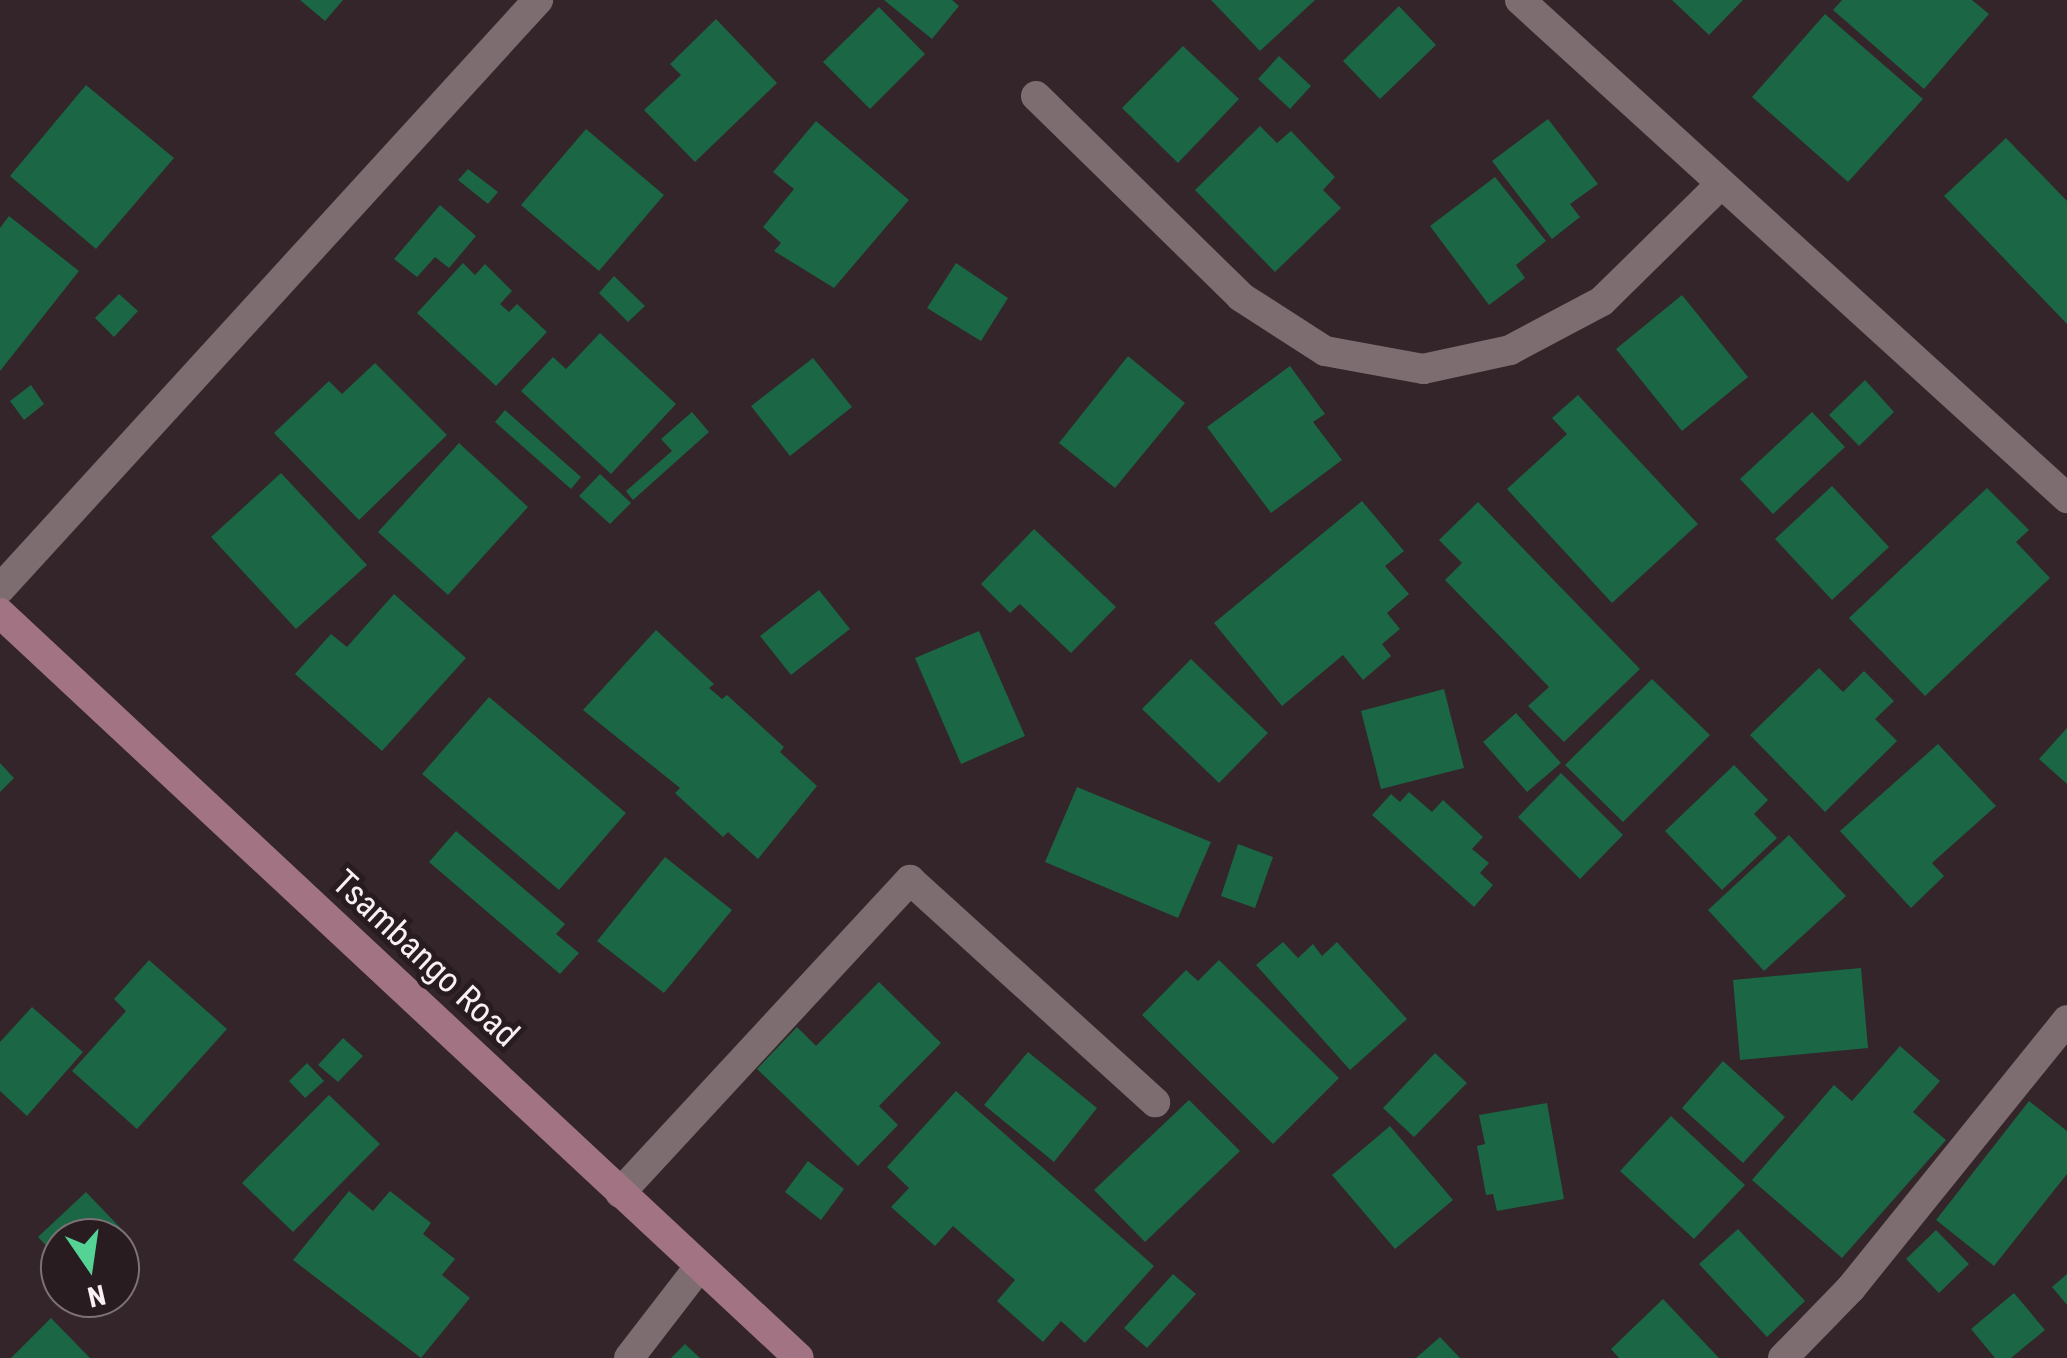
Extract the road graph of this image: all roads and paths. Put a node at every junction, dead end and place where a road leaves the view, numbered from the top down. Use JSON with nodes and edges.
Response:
{"nodes":[{"id":1,"x":538,"y":0,"type":"edge"},
{"id":2,"x":1520,"y":0,"type":"edge"},
{"id":3,"x":1036,"y":96,"type":"dead end"},
{"id":4,"x":1719,"y":186,"type":"junction"},
{"id":5,"x":2067,"y":498,"type":"edge"},
{"id":6,"x":0,"y":590,"type":"edge"},
{"id":7,"x":0,"y":613,"type":"edge"},
{"id":8,"x":2067,"y":1020,"type":"edge"},
{"id":9,"x":1155,"y":1102,"type":"dead end"},
{"id":10,"x":620,"y":1193,"type":"junction"},
{"id":11,"x":699,"y":1267,"type":"junction"},
{"id":12,"x":629,"y":1358,"type":"edge"},
{"id":13,"x":799,"y":1358,"type":"edge"},
{"id":14,"x":1783,"y":1358,"type":"edge"}],
"edges":[{"from":1,"to":6,"type":"street"},
{"from":2,"to":4,"type":"street"},
{"from":3,"to":4,"type":"street"},
{"from":4,"to":5,"type":"street"},
{"from":7,"to":10,"type":"street","name":"Tsambango Road"},
{"from":8,"to":14,"type":"street"},
{"from":9,"to":10,"type":"street"},
{"from":10,"to":11,"type":"street","name":"Tsambango Road"},
{"from":11,"to":12,"type":"street"},
{"from":11,"to":13,"type":"street","name":"Tsambango Road"}]}
